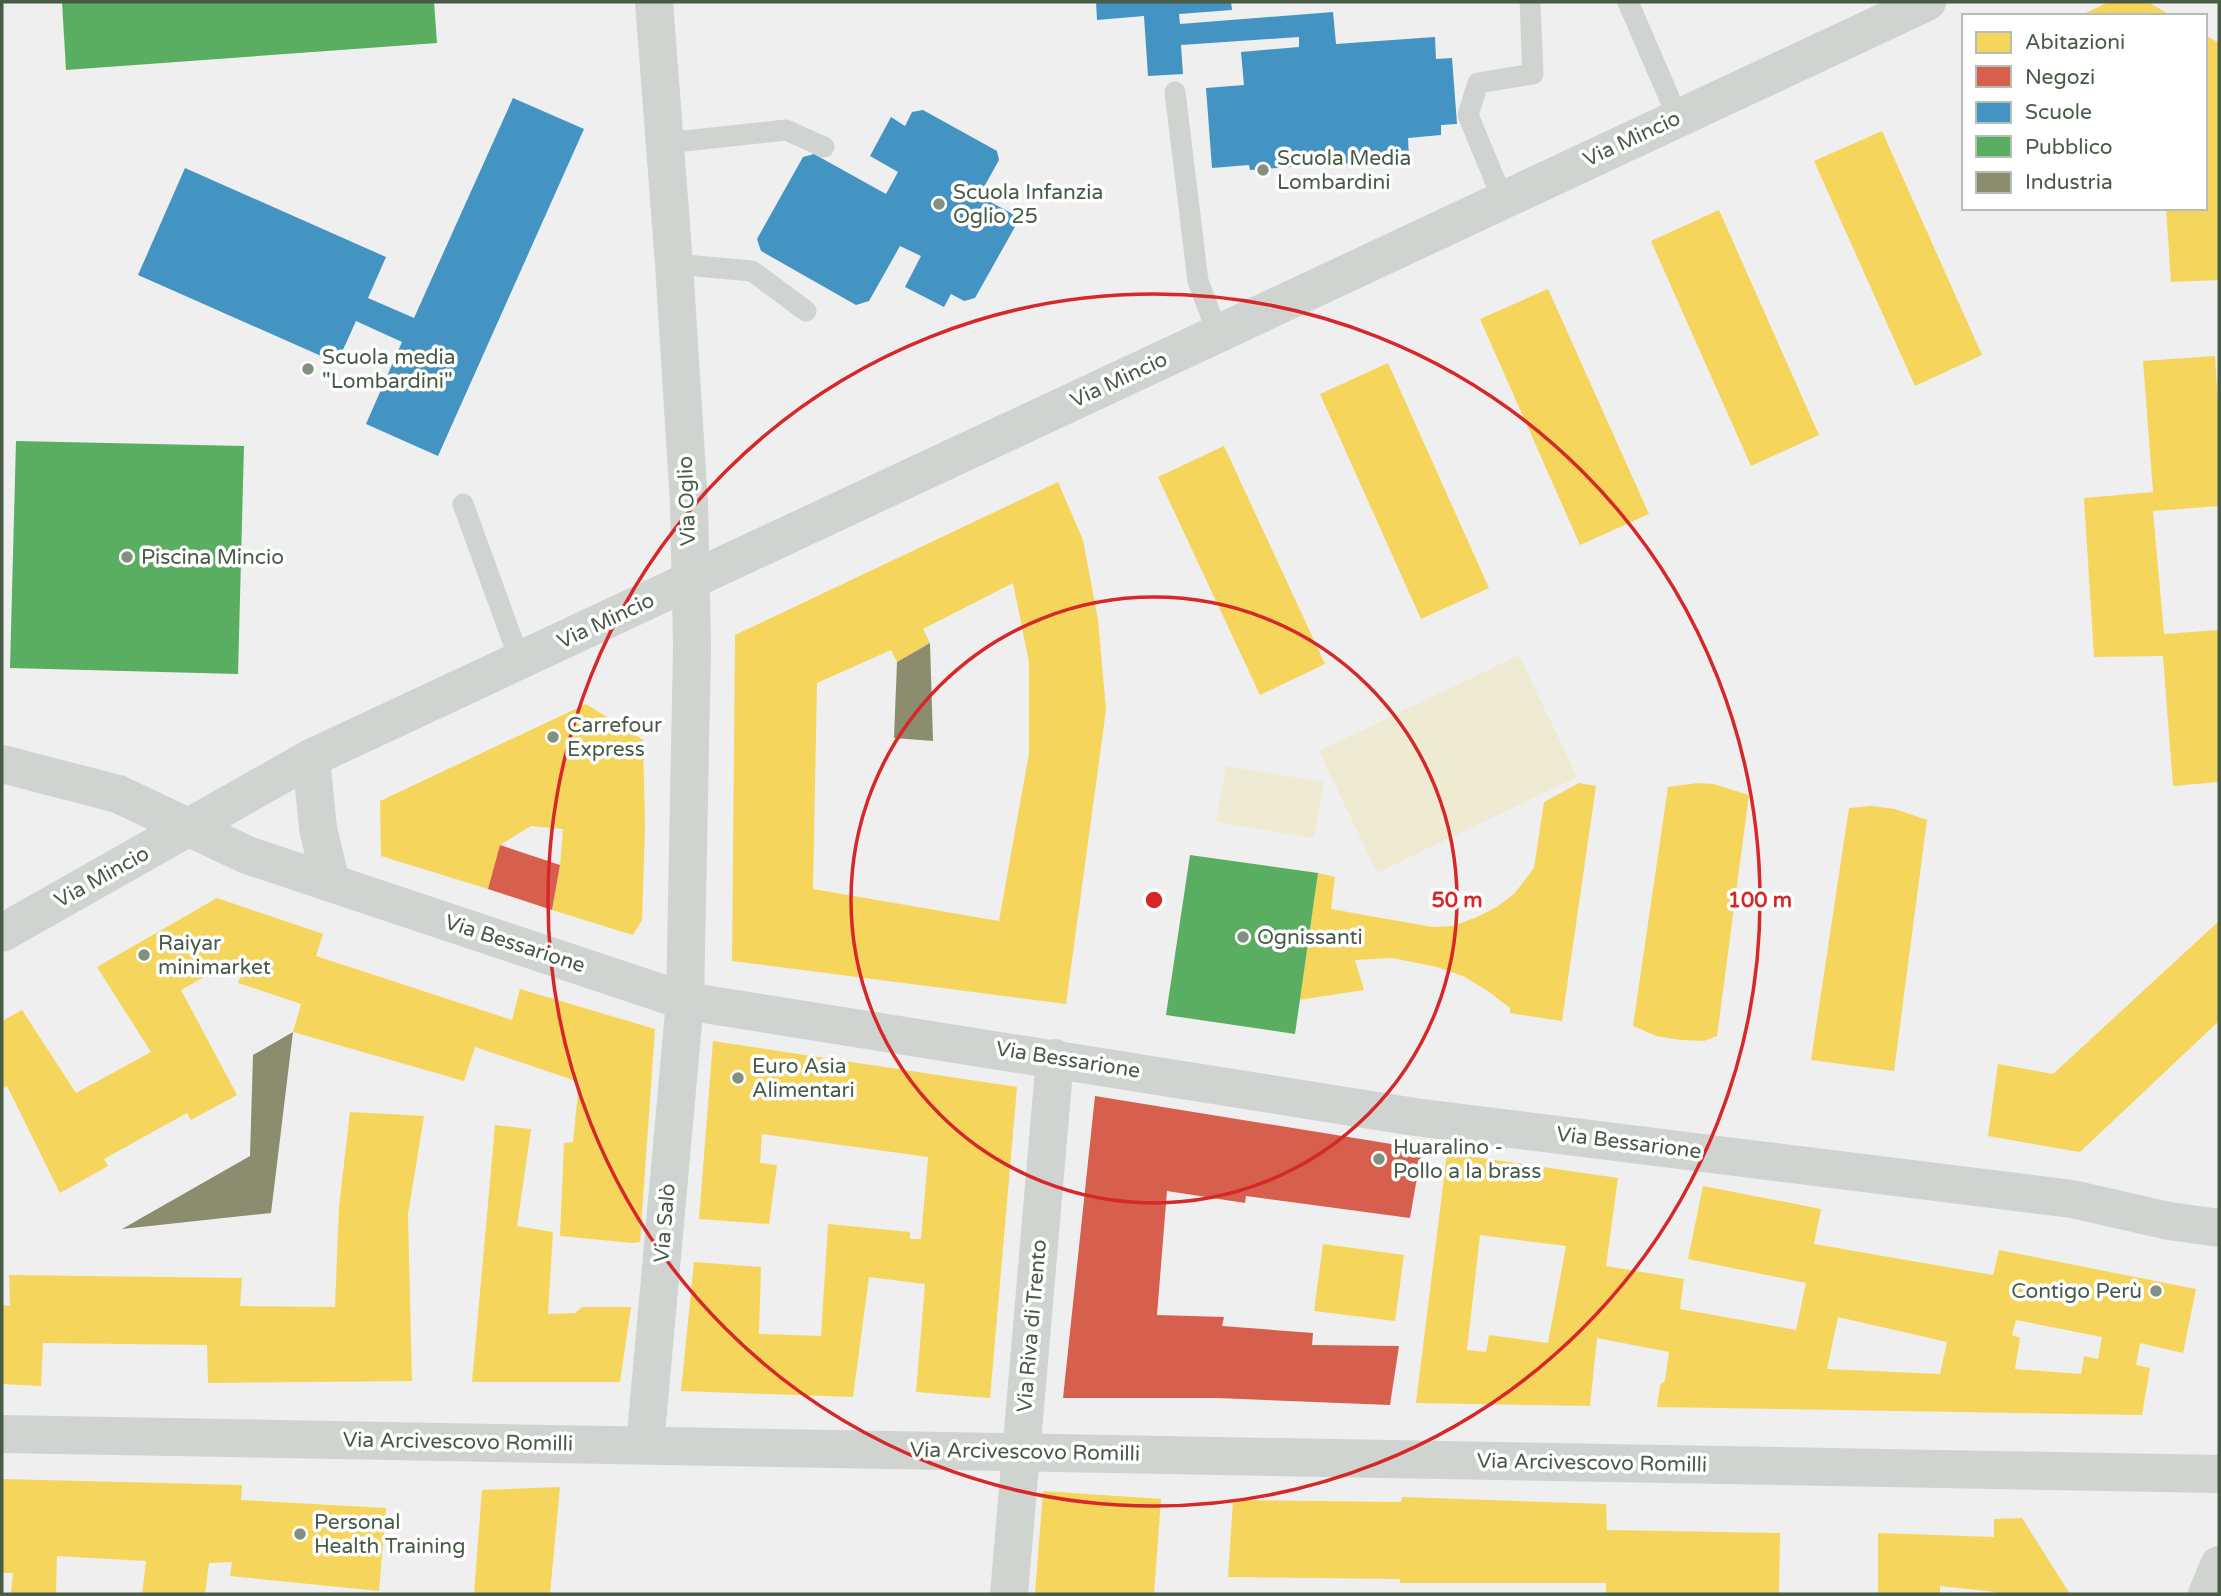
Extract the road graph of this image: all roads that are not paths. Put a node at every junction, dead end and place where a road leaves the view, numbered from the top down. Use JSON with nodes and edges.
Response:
{"nodes":[{"id":1,"x":654,"y":2,"type":"edge"},
{"id":2,"x":1530,"y":2,"type":"edge"},
{"id":3,"x":1628,"y":2,"type":"edge"},
{"id":4,"x":1927,"y":2,"type":"edge"},
{"id":5,"x":1175,"y":92,"type":"dead end"},
{"id":6,"x":1678,"y":118,"type":"junction"},
{"id":7,"x":666,"y":143,"type":"junction"},
{"id":8,"x":824,"y":147,"type":"dead end"},
{"id":9,"x":1503,"y":200,"type":"junction"},
{"id":10,"x":674,"y":264,"type":"junction"},
{"id":11,"x":806,"y":311,"type":"dead end"},
{"id":12,"x":1218,"y":334,"type":"junction"},
{"id":13,"x":463,"y":504,"type":"dead end"},
{"id":14,"x":690,"y":582,"type":"junction"},
{"id":15,"x":520,"y":661,"type":"junction"},
{"id":16,"x":311,"y":758,"type":"junction"},
{"id":17,"x":2,"y":764,"type":"edge"},
{"id":18,"x":189,"y":828,"type":"junction"},
{"id":19,"x":331,"y":884,"type":"junction"},
{"id":20,"x":2,"y":933,"type":"edge"},
{"id":21,"x":685,"y":1001,"type":"junction"},
{"id":22,"x":1055,"y":1058,"type":"junction"},
{"id":23,"x":2219,"y":1228,"type":"edge"},
{"id":24,"x":2,"y":1434,"type":"edge"},
{"id":25,"x":645,"y":1446,"type":"junction"},
{"id":26,"x":1021,"y":1452,"type":"junction"},
{"id":27,"x":2219,"y":1474,"type":"edge"},
{"id":28,"x":2219,"y":1565,"type":"edge"},
{"id":29,"x":1009,"y":1594,"type":"edge"},
{"id":30,"x":2207,"y":1594,"type":"edge"}],
"edges":[{"from":1,"to":7,"type":"street","name":"Via Oglio"},
{"from":2,"to":9,"type":"lane"},
{"from":3,"to":6,"type":"lane"},
{"from":4,"to":6,"type":"street","name":"Via Mincio"},
{"from":5,"to":12,"type":"lane"},
{"from":6,"to":9,"type":"street","name":"Via Mincio"},
{"from":7,"to":8,"type":"lane"},
{"from":7,"to":10,"type":"street","name":"Via Oglio"},
{"from":9,"to":12,"type":"street","name":"Via Mincio"},
{"from":10,"to":11,"type":"lane"},
{"from":10,"to":14,"type":"street","name":"Via Oglio"},
{"from":12,"to":14,"type":"street","name":"Via Mincio"},
{"from":13,"to":15,"type":"lane"},
{"from":14,"to":15,"type":"street","name":"Via Mincio"},
{"from":14,"to":21,"type":"street","name":"Via Oglio"},
{"from":15,"to":16,"type":"street","name":"Via Mincio"},
{"from":16,"to":18,"type":"street","name":"Via Mincio"},
{"from":16,"to":19,"type":"street"},
{"from":17,"to":18,"type":"street","name":"Via Bessarione"},
{"from":18,"to":19,"type":"street","name":"Via Bessarione"},
{"from":18,"to":20,"type":"street","name":"Via Mincio"},
{"from":19,"to":21,"type":"street","name":"Via Bessarione"},
{"from":21,"to":22,"type":"street","name":"Via Bessarione"},
{"from":21,"to":25,"type":"street","name":"Via Salò"},
{"from":22,"to":23,"type":"street","name":"Via Bessarione"},
{"from":22,"to":26,"type":"street","name":"Via Riva di Trento"},
{"from":24,"to":25,"type":"street","name":"Via Arcivescovo Romilli"},
{"from":25,"to":26,"type":"street","name":"Via Arcivescovo Romilli"},
{"from":26,"to":27,"type":"street","name":"Via Arcivescovo Romilli"},
{"from":26,"to":29,"type":"street","name":"Via Riva di Trento"},
{"from":28,"to":30,"type":"main road"}]}
